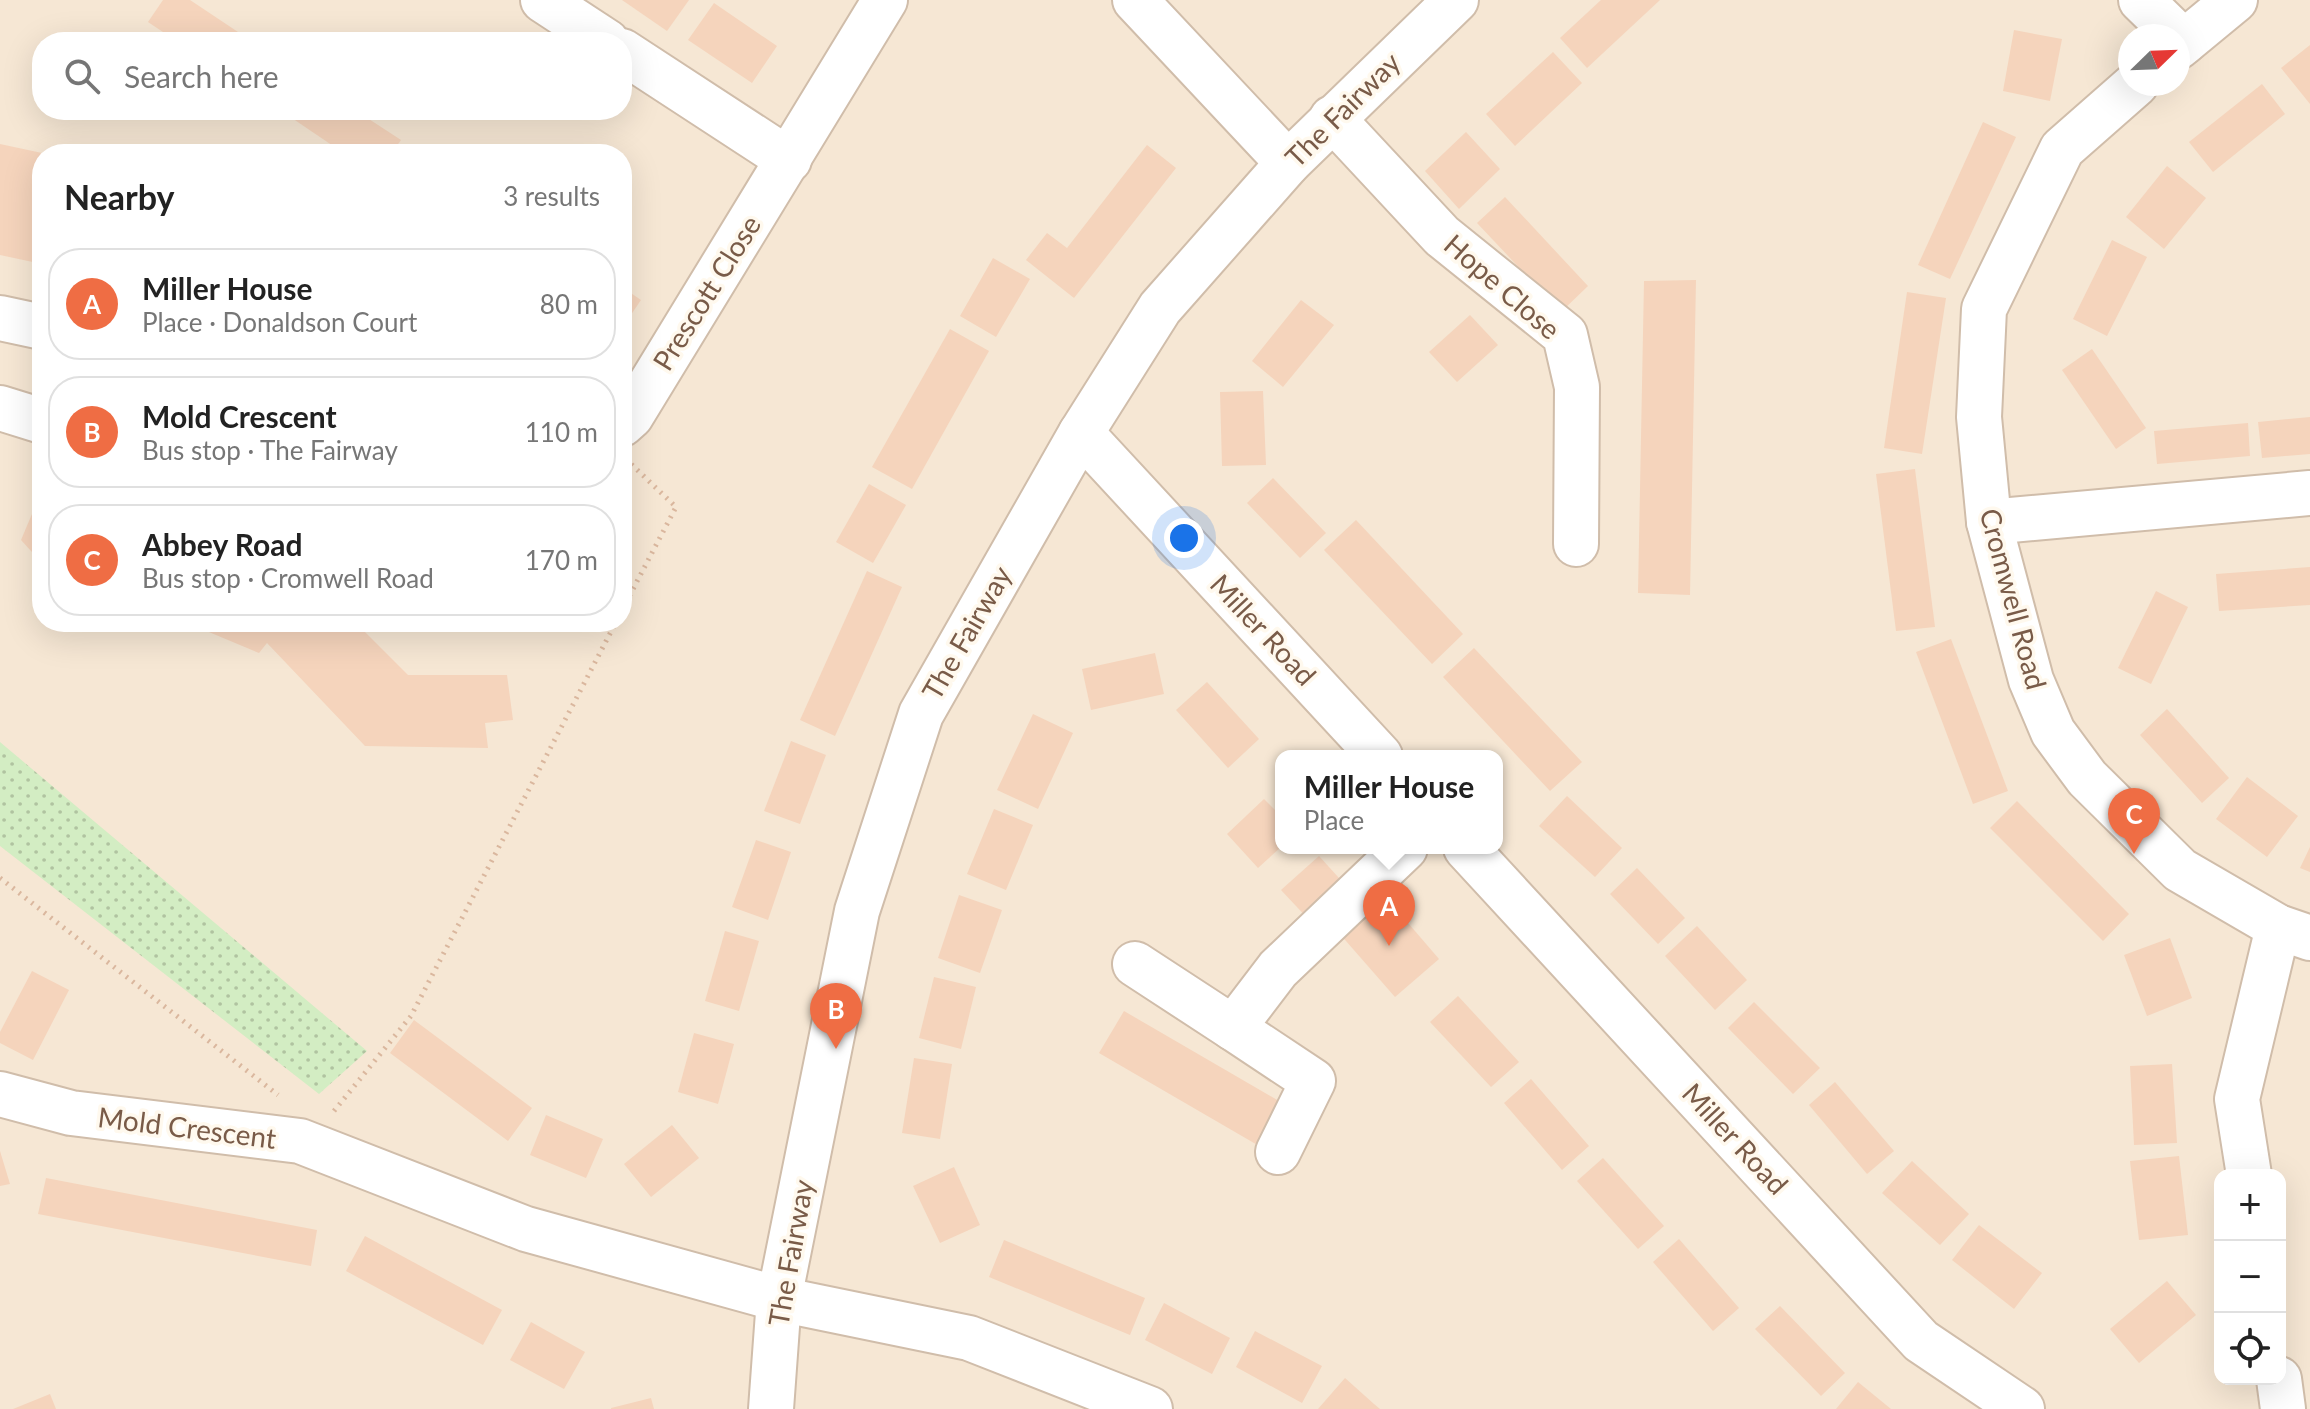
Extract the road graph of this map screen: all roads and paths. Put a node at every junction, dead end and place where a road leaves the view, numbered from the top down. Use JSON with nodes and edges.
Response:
{"nodes":[{"id":1,"x":543,"y":0,"type":"edge"},
{"id":2,"x":885,"y":0,"type":"edge"},
{"id":3,"x":1135,"y":0,"type":"edge"},
{"id":4,"x":1456,"y":0,"type":"edge"},
{"id":5,"x":2141,"y":0,"type":"edge"},
{"id":6,"x":2235,"y":0,"type":"edge"},
{"id":7,"x":2163,"y":24,"type":"edge"},
{"id":8,"x":592,"y":32,"type":"edge"},
{"id":9,"x":2190,"y":37,"type":"edge"},
{"id":10,"x":632,"y":58,"type":"edge"},
{"id":11,"x":2122,"y":96,"type":"edge"},
{"id":12,"x":1332,"y":118,"type":"junction"},
{"id":13,"x":789,"y":160,"type":"junction"},
{"id":14,"x":1288,"y":163,"type":"junction"},
{"id":15,"x":0,"y":318,"type":"edge"},
{"id":16,"x":32,"y":325,"type":"edge"},
{"id":17,"x":0,"y":408,"type":"edge"},
{"id":18,"x":632,"y":414,"type":"edge"},
{"id":19,"x":32,"y":418,"type":"edge"},
{"id":20,"x":1081,"y":433,"type":"junction"},
{"id":21,"x":632,"y":465,"type":"edge"},
{"id":22,"x":2310,"y":493,"type":"edge"},
{"id":23,"x":1989,"y":522,"type":"junction"},
{"id":24,"x":1576,"y":544,"type":"dead end"},
{"id":25,"x":632,"y":591,"type":"edge"},
{"id":26,"x":611,"y":632,"type":"edge"},
{"id":27,"x":1374,"y":750,"type":"edge"},
{"id":28,"x":1399,"y":854,"type":"edge"},
{"id":29,"x":1472,"y":854,"type":"edge"},
{"id":30,"x":0,"y":878,"type":"edge"},
{"id":31,"x":2294,"y":932,"type":"edge"},
{"id":32,"x":1135,"y":964,"type":"dead end"},
{"id":33,"x":1233,"y":1028,"type":"junction"},
{"id":34,"x":0,"y":1094,"type":"edge"},
{"id":35,"x":303,"y":1129,"type":"junction"},
{"id":36,"x":1278,"y":1152,"type":"dead end"},
{"id":37,"x":2248,"y":1169,"type":"edge"},
{"id":38,"x":779,"y":1299,"type":"junction"},
{"id":39,"x":2280,"y":1385,"type":"edge"},
{"id":40,"x":771,"y":1409,"type":"edge"},
{"id":41,"x":1150,"y":1409,"type":"edge"},
{"id":42,"x":2022,"y":1409,"type":"edge"},
{"id":43,"x":2283,"y":1409,"type":"edge"}],
"edges":[{"from":1,"to":8,"type":"street"},
{"from":2,"to":13,"type":"street","name":"Prescott Close"},
{"from":3,"to":14,"type":"street"},
{"from":4,"to":12,"type":"street","name":"The Fairway"},
{"from":5,"to":7,"type":"street"},
{"from":6,"to":9,"type":"street"},
{"from":10,"to":13,"type":"street"},
{"from":11,"to":23,"type":"street","name":"Cromwell Road"},
{"from":12,"to":14,"type":"street","name":"The Fairway"},
{"from":12,"to":24,"type":"street","name":"Hope Close"},
{"from":13,"to":18,"type":"street","name":"Prescott Close"},
{"from":14,"to":20,"type":"street","name":"The Fairway"},
{"from":15,"to":16,"type":"street"},
{"from":17,"to":19,"type":"street"},
{"from":20,"to":27,"type":"street","name":"Miller Road"},
{"from":20,"to":38,"type":"street","name":"The Fairway"},
{"from":21,"to":25,"type":"path"},
{"from":22,"to":23,"type":"street"},
{"from":23,"to":31,"type":"street","name":"Cromwell Road"},
{"from":26,"to":35,"type":"path"},
{"from":28,"to":33,"type":"street"},
{"from":29,"to":42,"type":"street","name":"Miller Road"},
{"from":30,"to":35,"type":"path"},
{"from":31,"to":37,"type":"street"},
{"from":32,"to":33,"type":"street"},
{"from":33,"to":36,"type":"street"},
{"from":34,"to":35,"type":"street","name":"Mold Crescent"},
{"from":35,"to":38,"type":"street","name":"Mold Crescent"},
{"from":38,"to":40,"type":"street","name":"The Fairway"},
{"from":38,"to":41,"type":"street","name":"Mold Crescent"},
{"from":39,"to":43,"type":"street"}]}
